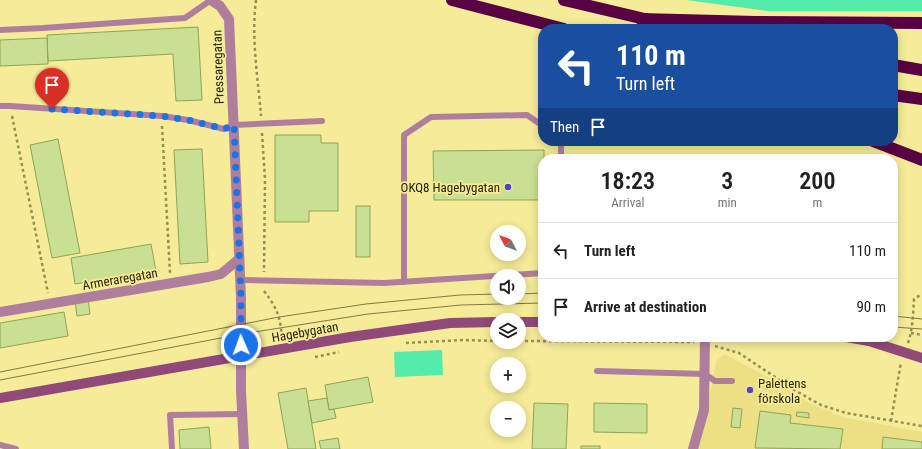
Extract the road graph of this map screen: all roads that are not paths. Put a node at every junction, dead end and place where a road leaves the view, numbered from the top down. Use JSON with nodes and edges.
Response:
{"nodes":[{"id":1,"x":211,"y":0,"type":"edge"},
{"id":2,"x":452,"y":0,"type":"edge"},
{"id":3,"x":564,"y":0,"type":"edge"},
{"id":4,"x":641,"y":18,"type":"junction"},
{"id":5,"x":922,"y":23,"type":"edge"},
{"id":6,"x":545,"y":24,"type":"edge"},
{"id":7,"x":669,"y":24,"type":"edge"},
{"id":8,"x":0,"y":30,"type":"edge"},
{"id":9,"x":898,"y":66,"type":"edge"},
{"id":10,"x":922,"y":70,"type":"edge"},
{"id":11,"x":898,"y":96,"type":"edge"},
{"id":12,"x":922,"y":99,"type":"edge"},
{"id":13,"x":0,"y":106,"type":"edge"},
{"id":14,"x":322,"y":121,"type":"dead end"},
{"id":15,"x":538,"y":123,"type":"edge"},
{"id":16,"x":234,"y":125,"type":"junction"},
{"id":17,"x":886,"y":146,"type":"edge"},
{"id":18,"x":922,"y":160,"type":"edge"},
{"id":19,"x":239,"y":259,"type":"junction"},
{"id":20,"x":538,"y":273,"type":"edge"},
{"id":21,"x":240,"y":280,"type":"junction"},
{"id":22,"x":404,"y":282,"type":"junction"},
{"id":23,"x":0,"y":312,"type":"edge"},
{"id":24,"x":490,"y":322,"type":"edge"},
{"id":25,"x":526,"y":322,"type":"edge"},
{"id":26,"x":538,"y":322,"type":"edge"},
{"id":27,"x":705,"y":342,"type":"edge"},
{"id":28,"x":872,"y":342,"type":"edge"},
{"id":29,"x":241,"y":356,"type":"junction"},
{"id":30,"x":922,"y":358,"type":"edge"},
{"id":31,"x":597,"y":371,"type":"dead end"},
{"id":32,"x":705,"y":374,"type":"junction"},
{"id":33,"x":732,"y":381,"type":"dead end"},
{"id":34,"x":0,"y":398,"type":"edge"},
{"id":35,"x":242,"y":414,"type":"junction"},
{"id":36,"x":0,"y":445,"type":"edge"},
{"id":37,"x":16,"y":449,"type":"edge"},
{"id":38,"x":172,"y":449,"type":"edge"},
{"id":39,"x":244,"y":449,"type":"edge"},
{"id":40,"x":693,"y":449,"type":"edge"}],
"edges":[{"from":1,"to":8,"type":"lane"},
{"from":1,"to":16,"type":"street","name":"Pressaregatan"},
{"from":2,"to":6,"type":"highway"},
{"from":3,"to":4,"type":"highway"},
{"from":4,"to":5,"type":"highway"},
{"from":4,"to":7,"type":"highway"},
{"from":9,"to":10,"type":"highway"},
{"from":11,"to":12,"type":"highway"},
{"from":13,"to":16,"type":"lane"},
{"from":14,"to":16,"type":"lane"},
{"from":15,"to":22,"type":"lane"},
{"from":16,"to":19,"type":"street","name":"Pressaregatan"},
{"from":17,"to":18,"type":"highway"},
{"from":19,"to":21,"type":"street","name":"Pressaregatan"},
{"from":19,"to":23,"type":"street","name":"Armeraregatan"},
{"from":20,"to":22,"type":"lane"},
{"from":21,"to":22,"type":"lane"},
{"from":21,"to":29,"type":"street","name":"Pressaregatan"},
{"from":24,"to":29,"type":"street","name":"Hagebygatan"},
{"from":25,"to":26,"type":"street"},
{"from":27,"to":32,"type":"street"},
{"from":28,"to":30,"type":"street"},
{"from":29,"to":34,"type":"street","name":"Hagebygatan"},
{"from":29,"to":35,"type":"street","name":"Pressaregatan"},
{"from":31,"to":32,"type":"lane"},
{"from":32,"to":33,"type":"lane"},
{"from":32,"to":40,"type":"street"},
{"from":35,"to":38,"type":"lane"},
{"from":35,"to":39,"type":"street","name":"Pressaregatan"},
{"from":36,"to":37,"type":"lane"}]}
